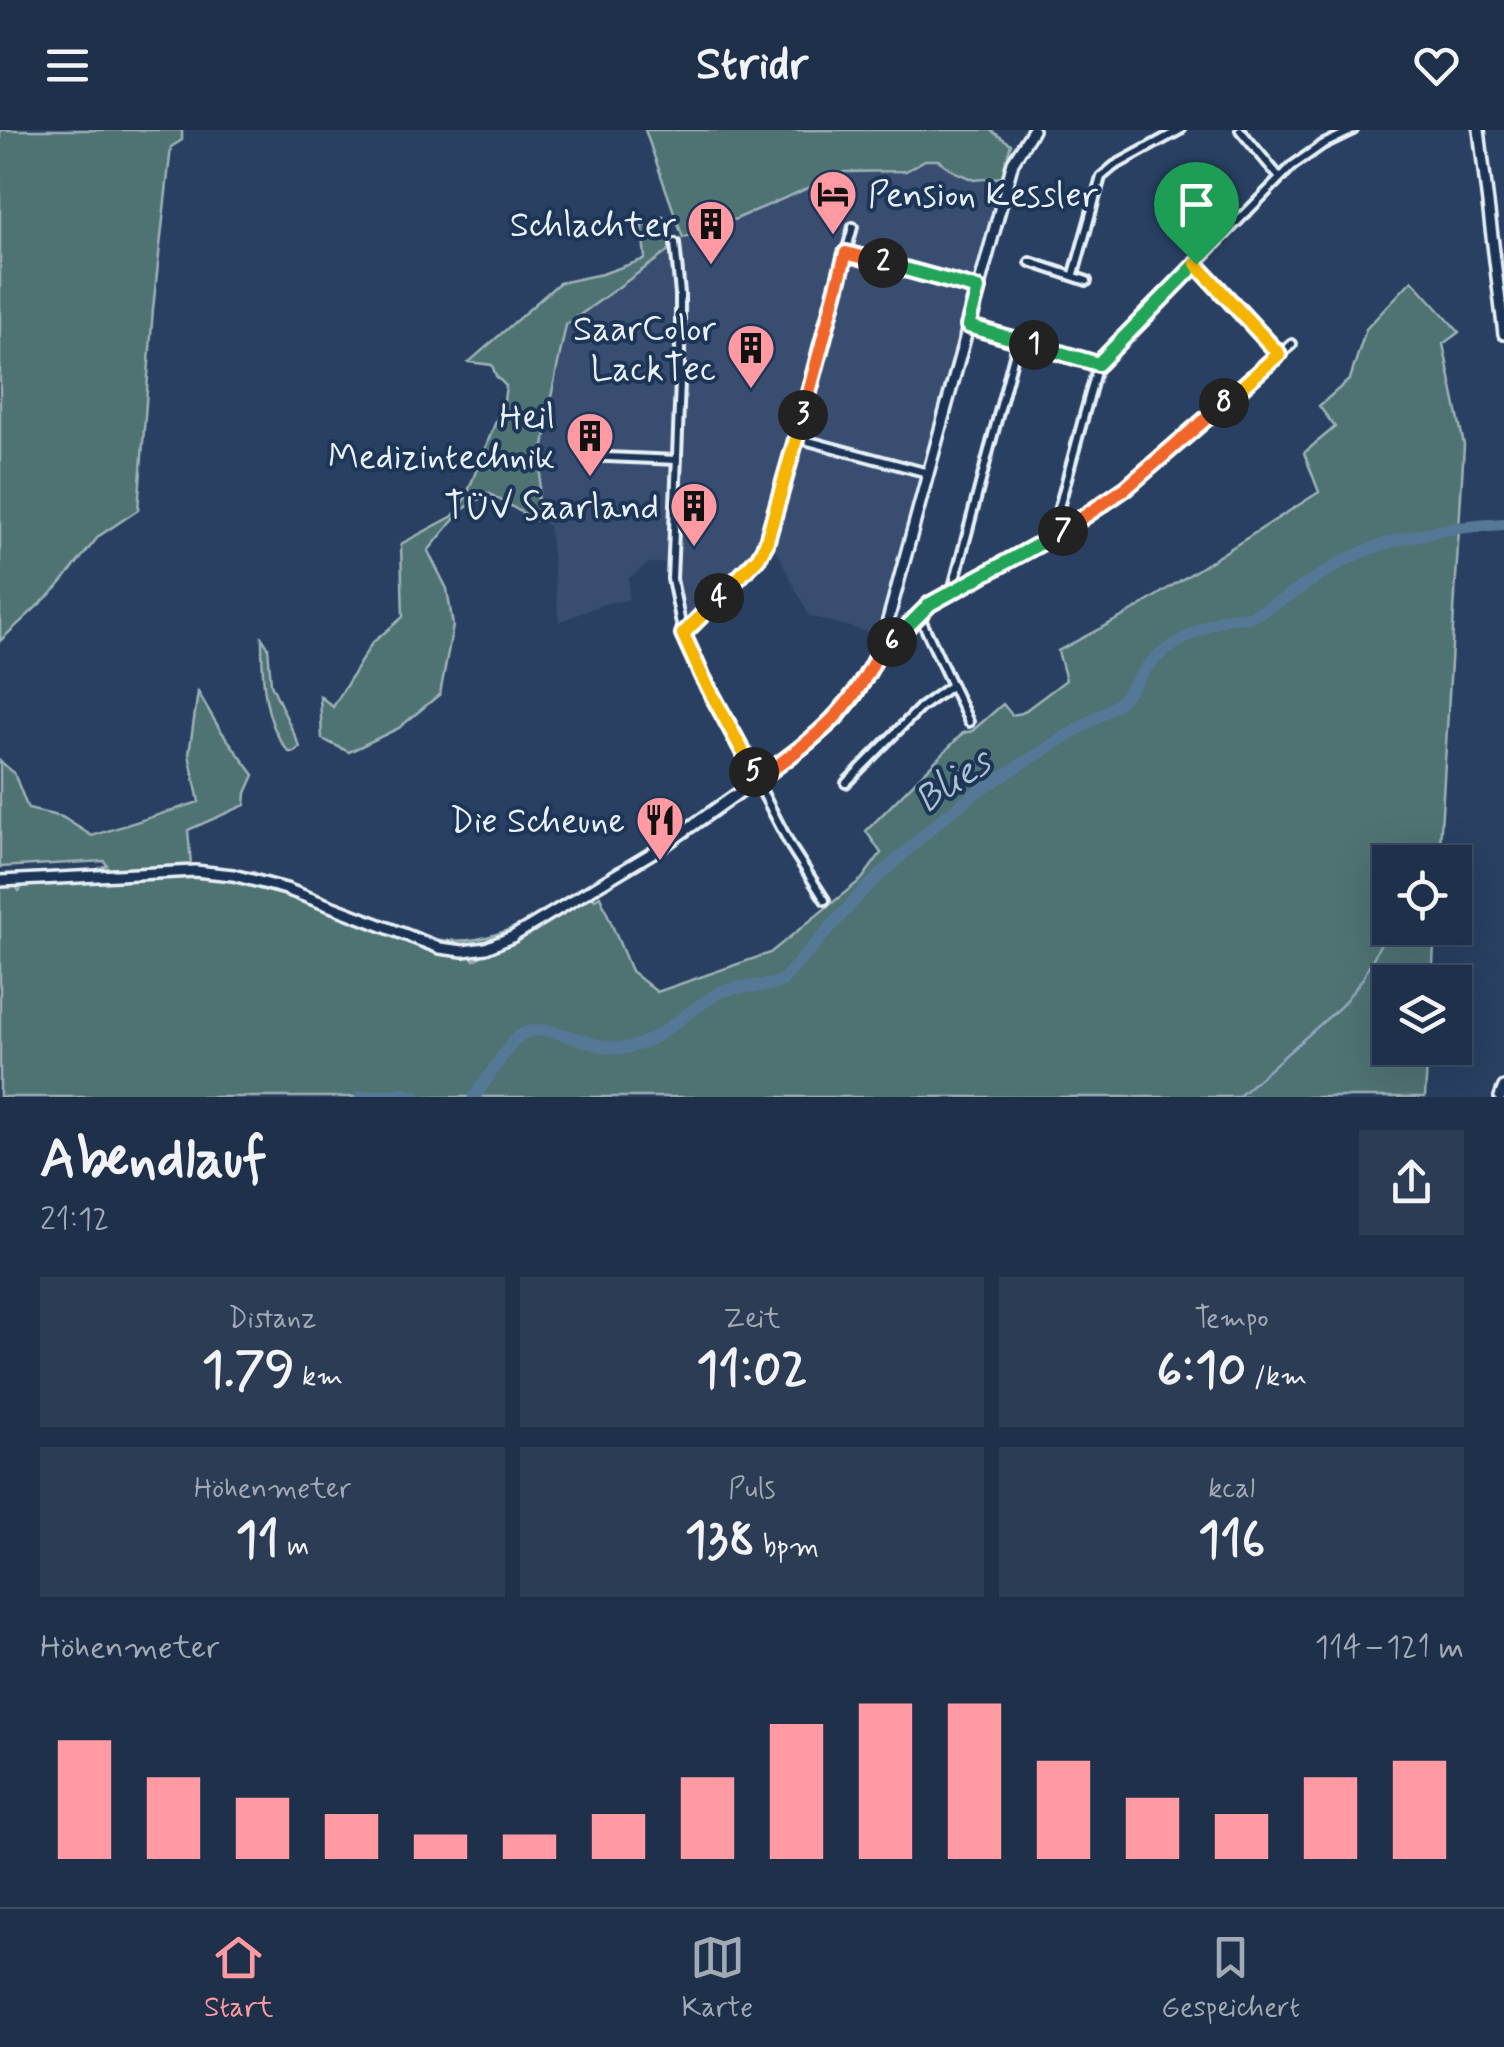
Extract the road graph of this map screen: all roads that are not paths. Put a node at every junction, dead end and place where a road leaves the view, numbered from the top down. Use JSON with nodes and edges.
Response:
{"nodes":[{"id":1,"x":1033,"y":130,"type":"edge"},
{"id":2,"x":1180,"y":130,"type":"edge"},
{"id":3,"x":1240,"y":130,"type":"edge"},
{"id":4,"x":1353,"y":130,"type":"edge"},
{"id":5,"x":1480,"y":130,"type":"edge"},
{"id":6,"x":1280,"y":178,"type":"junction"},
{"id":7,"x":853,"y":227,"type":"dead end"},
{"id":8,"x":675,"y":243,"type":"dead end"},
{"id":9,"x":846,"y":253,"type":"junction"},
{"id":10,"x":1030,"y":262,"type":"dead end"},
{"id":11,"x":1196,"y":264,"type":"junction"},
{"id":12,"x":1074,"y":274,"type":"junction"},
{"id":13,"x":1087,"y":281,"type":"dead end"},
{"id":14,"x":978,"y":289,"type":"junction"},
{"id":15,"x":968,"y":326,"type":"junction"},
{"id":16,"x":1504,"y":334,"type":"edge"},
{"id":17,"x":1018,"y":340,"type":"junction"},
{"id":18,"x":1292,"y":344,"type":"dead end"},
{"id":19,"x":1279,"y":354,"type":"junction"},
{"id":20,"x":1098,"y":364,"type":"junction"},
{"id":21,"x":797,"y":438,"type":"junction"},
{"id":22,"x":584,"y":456,"type":"dead end"},
{"id":23,"x":677,"y":460,"type":"junction"},
{"id":24,"x":928,"y":473,"type":"junction"},
{"id":25,"x":1051,"y":538,"type":"junction"},
{"id":26,"x":952,"y":592,"type":"junction"},
{"id":27,"x":918,"y":614,"type":"junction"},
{"id":28,"x":683,"y":634,"type":"junction"},
{"id":29,"x":881,"y":646,"type":"junction"},
{"id":30,"x":952,"y":685,"type":"junction"},
{"id":31,"x":970,"y":722,"type":"dead end"},
{"id":32,"x":758,"y":780,"type":"junction"},
{"id":33,"x":846,"y":784,"type":"dead end"},
{"id":34,"x":0,"y":881,"type":"edge"},
{"id":35,"x":825,"y":900,"type":"dead end"},
{"id":36,"x":1504,"y":1086,"type":"edge"},
{"id":37,"x":1500,"y":1097,"type":"edge"}],
"edges":[{"from":1,"to":14,"type":"street"},
{"from":2,"to":12,"type":"street"},
{"from":3,"to":6,"type":"street"},
{"from":4,"to":6,"type":"street"},
{"from":5,"to":16,"type":"street"},
{"from":6,"to":11,"type":"street"},
{"from":7,"to":9,"type":"street"},
{"from":8,"to":23,"type":"street"},
{"from":9,"to":14,"type":"street"},
{"from":9,"to":21,"type":"street"},
{"from":10,"to":12,"type":"street"},
{"from":11,"to":19,"type":"street"},
{"from":11,"to":20,"type":"street"},
{"from":12,"to":13,"type":"street"},
{"from":14,"to":15,"type":"street"},
{"from":15,"to":17,"type":"street"},
{"from":15,"to":24,"type":"street"},
{"from":17,"to":20,"type":"street"},
{"from":17,"to":26,"type":"street"},
{"from":18,"to":19,"type":"street"},
{"from":19,"to":25,"type":"street"},
{"from":20,"to":25,"type":"street"},
{"from":21,"to":24,"type":"street"},
{"from":21,"to":28,"type":"street"},
{"from":22,"to":23,"type":"street"},
{"from":23,"to":28,"type":"street"},
{"from":24,"to":29,"type":"street"},
{"from":25,"to":26,"type":"street"},
{"from":26,"to":27,"type":"street"},
{"from":27,"to":29,"type":"street"},
{"from":27,"to":30,"type":"street"},
{"from":28,"to":32,"type":"street"},
{"from":29,"to":32,"type":"street"},
{"from":30,"to":31,"type":"street"},
{"from":30,"to":33,"type":"street"},
{"from":32,"to":34,"type":"street"},
{"from":32,"to":35,"type":"street"},
{"from":36,"to":37,"type":"street"}]}
